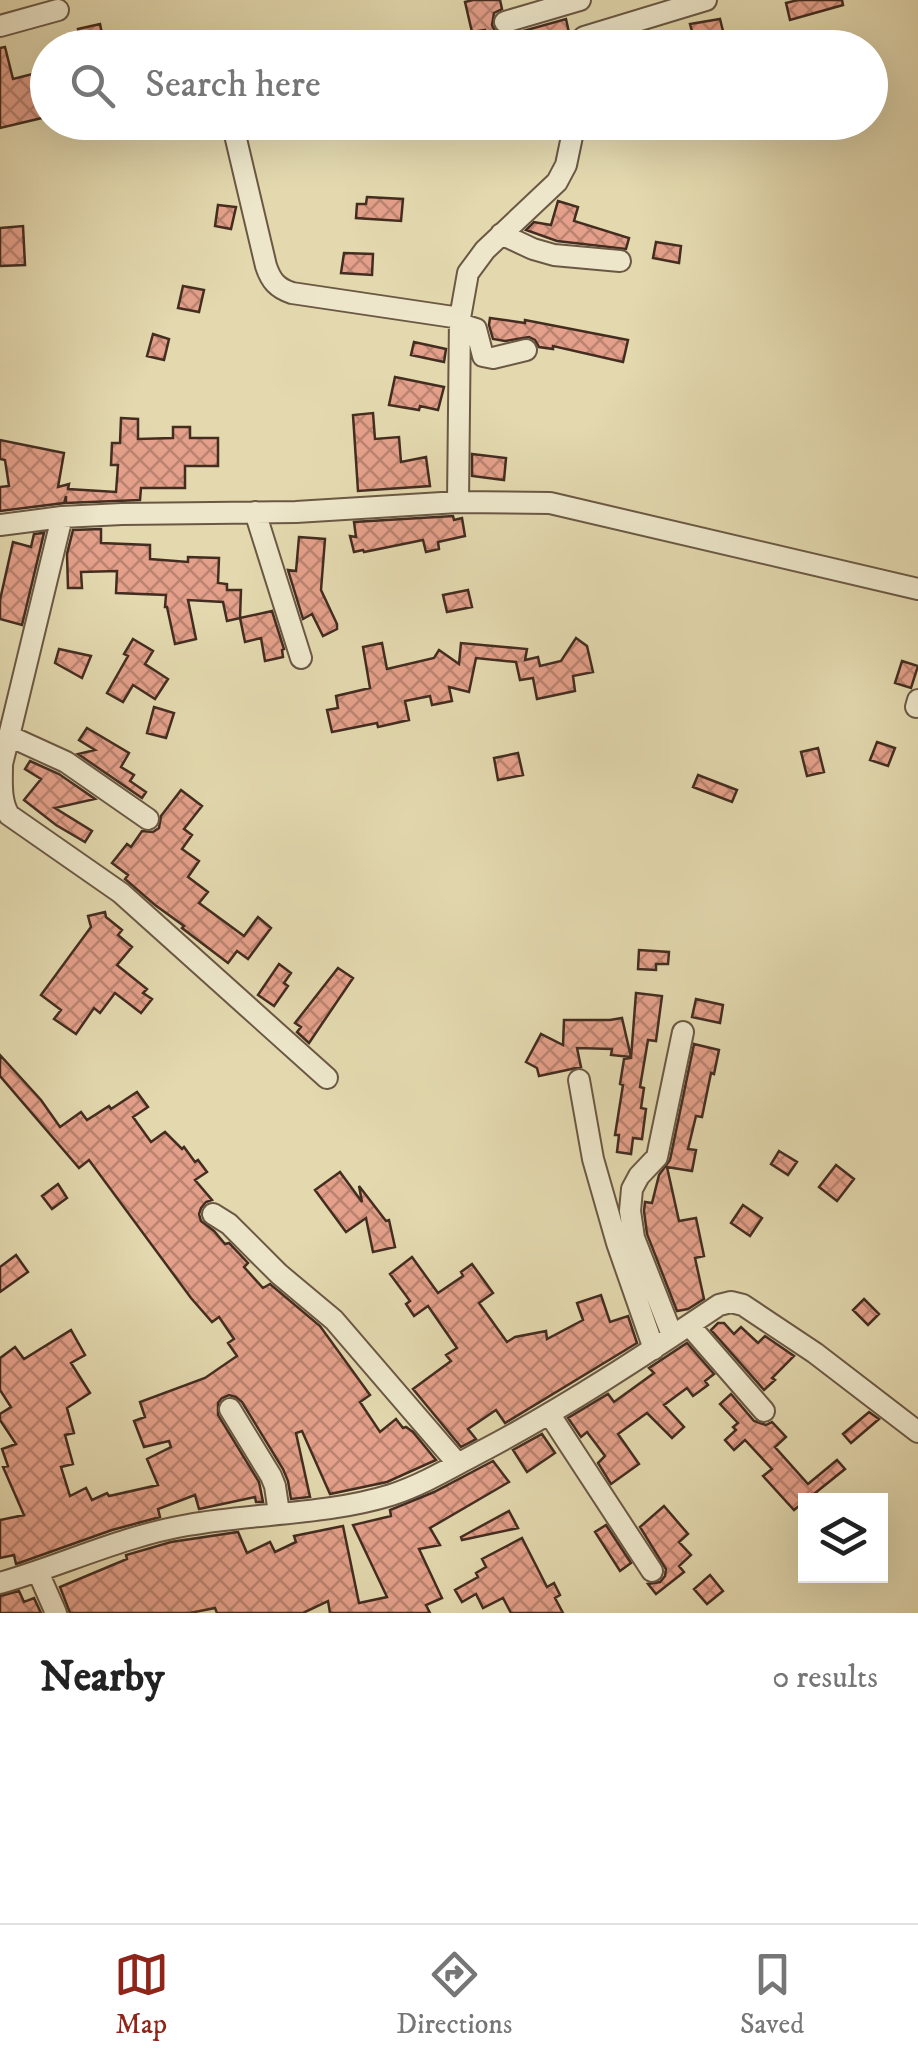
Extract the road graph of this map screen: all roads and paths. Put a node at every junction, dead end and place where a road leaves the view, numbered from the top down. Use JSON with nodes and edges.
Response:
{"nodes":[{"id":1,"x":583,"y":0,"type":"edge"},
{"id":2,"x":706,"y":0,"type":"edge"},
{"id":3,"x":58,"y":10,"type":"dead end"},
{"id":4,"x":505,"y":22,"type":"dead end"},
{"id":5,"x":0,"y":26,"type":"edge"},
{"id":6,"x":583,"y":30,"type":"edge"},
{"id":7,"x":618,"y":30,"type":"edge"},
{"id":8,"x":236,"y":140,"type":"edge"},
{"id":9,"x":571,"y":140,"type":"edge"},
{"id":10,"x":501,"y":234,"type":"junction"},
{"id":11,"x":620,"y":261,"type":"dead end"},
{"id":12,"x":460,"y":321,"type":"junction"},
{"id":13,"x":526,"y":350,"type":"dead end"},
{"id":14,"x":458,"y":502,"type":"junction"},
{"id":15,"x":255,"y":512,"type":"junction"},
{"id":16,"x":62,"y":517,"type":"junction"},
{"id":17,"x":0,"y":525,"type":"edge"},
{"id":18,"x":918,"y":589,"type":"edge"},
{"id":19,"x":301,"y":658,"type":"dead end"},
{"id":20,"x":10,"y":736,"type":"junction"},
{"id":21,"x":1,"y":763,"type":"edge"},
{"id":22,"x":148,"y":819,"type":"dead end"},
{"id":23,"x":683,"y":1032,"type":"dead end"},
{"id":24,"x":327,"y":1078,"type":"dead end"},
{"id":25,"x":579,"y":1080,"type":"dead end"},
{"id":26,"x":213,"y":1214,"type":"dead end"},
{"id":27,"x":681,"y":1330,"type":"junction"},
{"id":28,"x":654,"y":1349,"type":"junction"},
{"id":29,"x":230,"y":1409,"type":"dead end"},
{"id":30,"x":764,"y":1412,"type":"dead end"},
{"id":31,"x":550,"y":1415,"type":"junction"},
{"id":32,"x":918,"y":1432,"type":"edge"},
{"id":33,"x":458,"y":1464,"type":"junction"},
{"id":34,"x":279,"y":1513,"type":"junction"},
{"id":35,"x":652,"y":1571,"type":"dead end"},
{"id":36,"x":38,"y":1572,"type":"junction"},
{"id":37,"x":0,"y":1583,"type":"edge"},
{"id":38,"x":56,"y":1613,"type":"edge"}],
"edges":[{"from":1,"to":4,"type":"street"},
{"from":1,"to":6,"type":"street"},
{"from":2,"to":7,"type":"street"},
{"from":3,"to":5,"type":"street"},
{"from":8,"to":12,"type":"street"},
{"from":9,"to":10,"type":"street"},
{"from":10,"to":11,"type":"street"},
{"from":10,"to":12,"type":"street"},
{"from":12,"to":13,"type":"street"},
{"from":12,"to":14,"type":"street"},
{"from":14,"to":15,"type":"street"},
{"from":14,"to":18,"type":"street"},
{"from":15,"to":16,"type":"street"},
{"from":15,"to":19,"type":"street"},
{"from":16,"to":17,"type":"street"},
{"from":16,"to":20,"type":"street"},
{"from":20,"to":21,"type":"street"},
{"from":20,"to":22,"type":"street"},
{"from":21,"to":24,"type":"street"},
{"from":23,"to":27,"type":"street"},
{"from":25,"to":28,"type":"street"},
{"from":26,"to":33,"type":"street"},
{"from":27,"to":28,"type":"street"},
{"from":27,"to":30,"type":"street"},
{"from":27,"to":32,"type":"street"},
{"from":28,"to":31,"type":"street"},
{"from":29,"to":34,"type":"street"},
{"from":31,"to":33,"type":"street"},
{"from":31,"to":35,"type":"street"},
{"from":33,"to":34,"type":"street"},
{"from":34,"to":36,"type":"street"},
{"from":36,"to":37,"type":"street"},
{"from":36,"to":38,"type":"street"}]}
